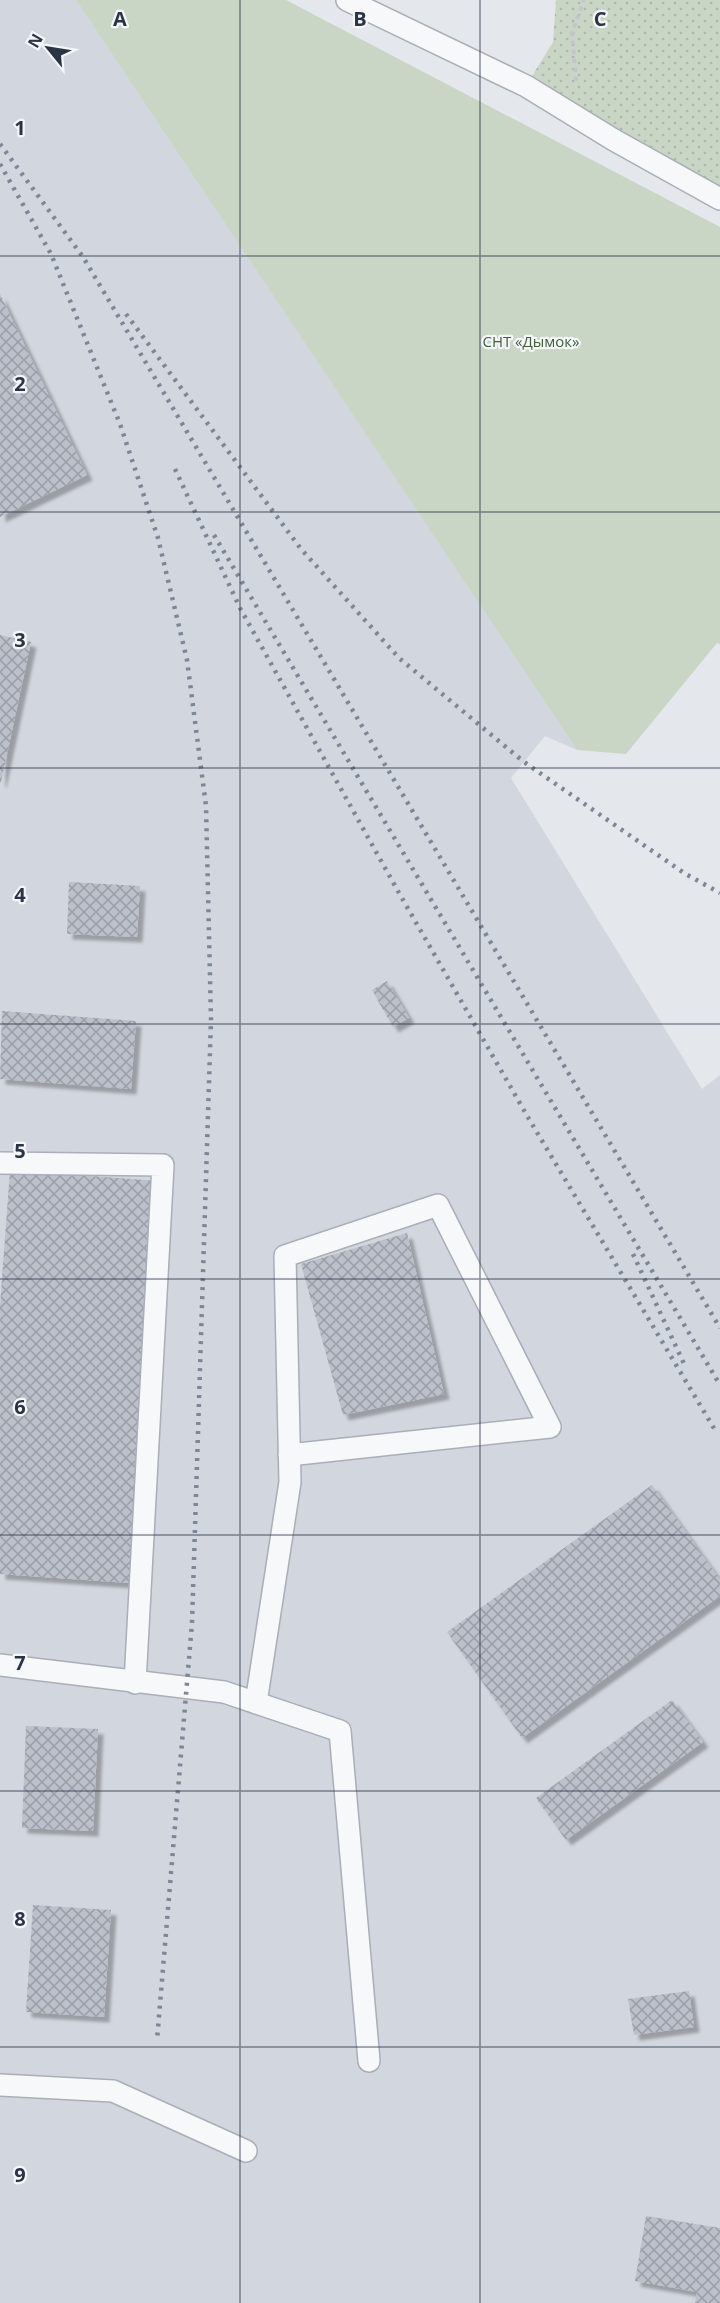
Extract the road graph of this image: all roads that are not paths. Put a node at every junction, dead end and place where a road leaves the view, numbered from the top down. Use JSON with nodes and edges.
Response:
{"nodes":[{"id":1,"x":346,"y":0,"type":"edge"},
{"id":2,"x":720,"y":199,"type":"edge"},
{"id":3,"x":0,"y":1163,"type":"edge"},
{"id":4,"x":289,"y":1455,"type":"junction"},
{"id":5,"x":0,"y":1665,"type":"edge"},
{"id":6,"x":135,"y":1683,"type":"junction"},
{"id":7,"x":256,"y":1703,"type":"junction"},
{"id":8,"x":369,"y":2061,"type":"dead end"},
{"id":9,"x":0,"y":2085,"type":"edge"},
{"id":10,"x":246,"y":2151,"type":"dead end"}],
"edges":[{"from":1,"to":2,"type":"lane"},
{"from":3,"to":6,"type":"lane"},
{"from":4,"to":4,"type":"lane"},
{"from":4,"to":7,"type":"lane"},
{"from":5,"to":6,"type":"lane"},
{"from":6,"to":7,"type":"lane"},
{"from":7,"to":8,"type":"lane"},
{"from":9,"to":10,"type":"lane"}]}
